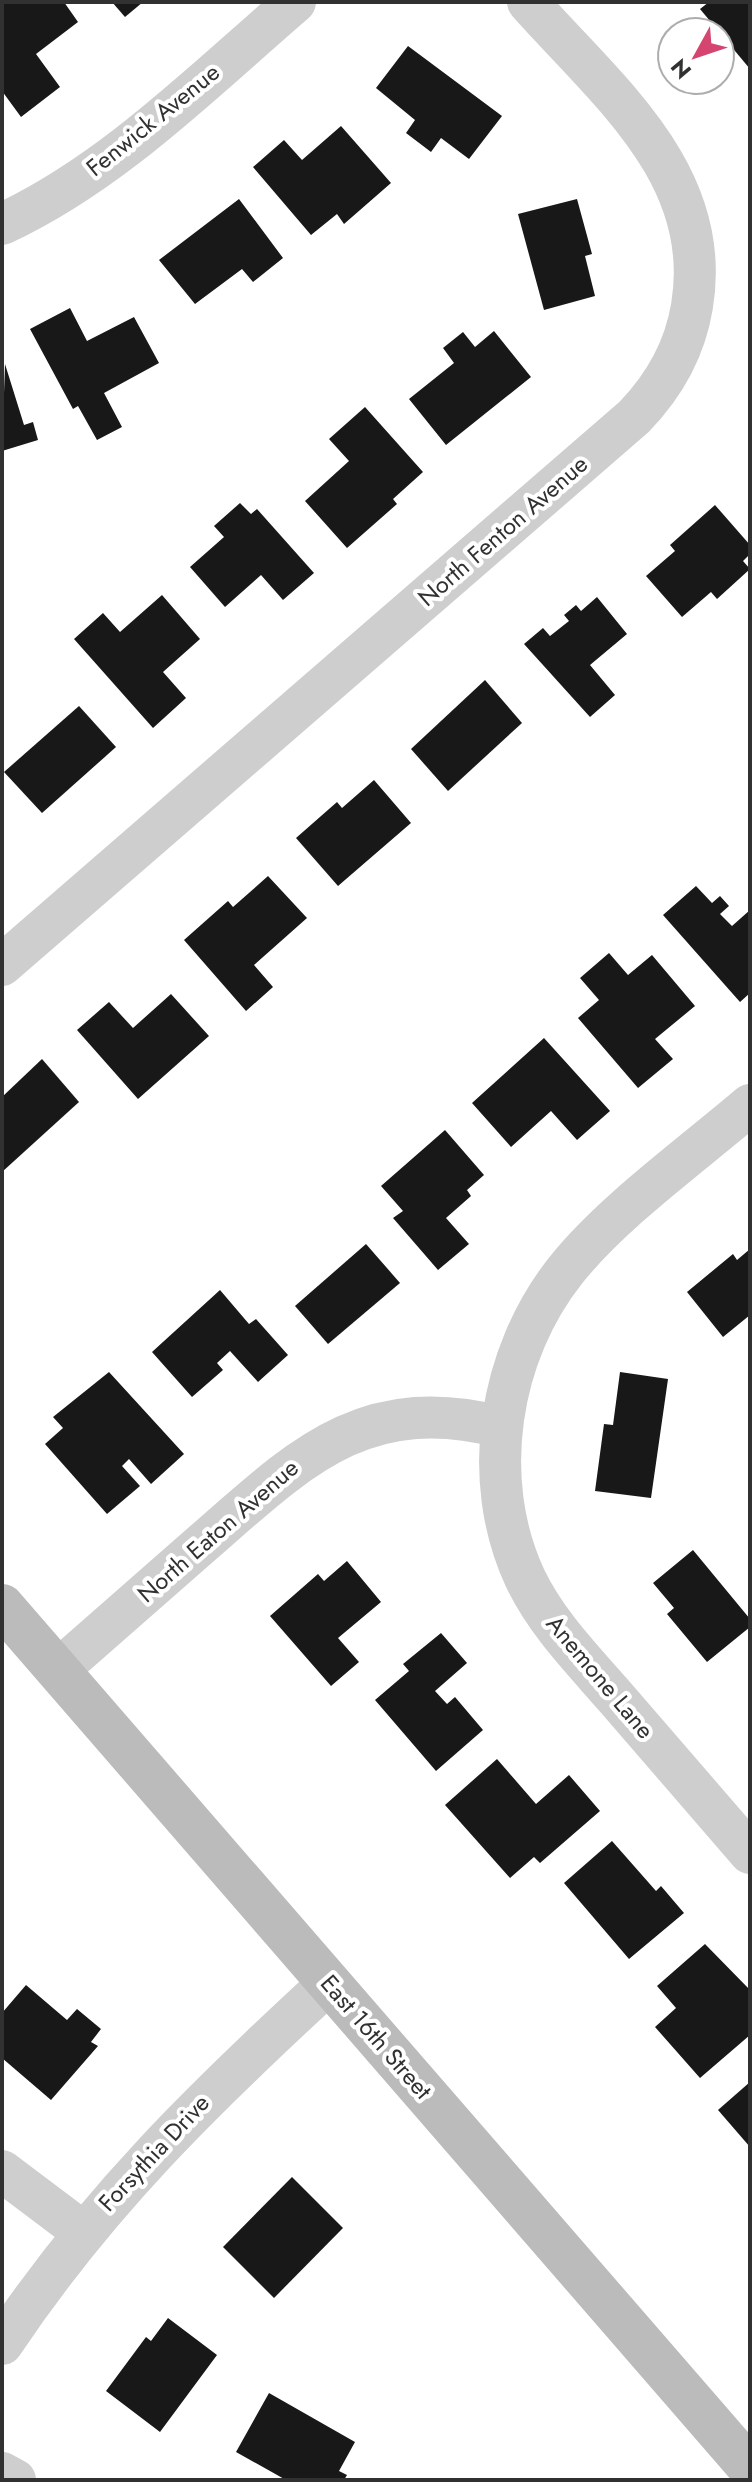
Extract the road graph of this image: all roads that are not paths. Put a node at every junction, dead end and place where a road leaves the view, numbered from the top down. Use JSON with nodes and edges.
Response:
{"nodes":[{"id":1,"x":295,"y":2,"type":"edge"},
{"id":2,"x":528,"y":2,"type":"edge"},
{"id":3,"x":2,"y":224,"type":"edge"},
{"id":4,"x":2,"y":965,"type":"edge"},
{"id":5,"x":750,"y":1105,"type":"edge"},
{"id":6,"x":501,"y":1427,"type":"junction"},
{"id":7,"x":2,"y":1606,"type":"edge"},
{"id":8,"x":58,"y":1670,"type":"junction"},
{"id":9,"x":750,"y":1853,"type":"edge"},
{"id":10,"x":329,"y":1983,"type":"junction"},
{"id":11,"x":2,"y":2171,"type":"edge"},
{"id":12,"x":83,"y":2232,"type":"junction"},
{"id":13,"x":2,"y":2344,"type":"edge"},
{"id":14,"x":750,"y":2468,"type":"edge"},
{"id":15,"x":2,"y":2473,"type":"edge"},
{"id":16,"x":15,"y":2480,"type":"edge"}],
"edges":[{"from":1,"to":3,"type":"street","name":"Fenwick Avenue"},
{"from":2,"to":4,"type":"street","name":"North Fenton Avenue"},
{"from":5,"to":6,"type":"street"},
{"from":6,"to":8,"type":"street","name":"North Eaton Avenue"},
{"from":6,"to":9,"type":"street","name":"Anemone Lane"},
{"from":7,"to":8,"type":"street","name":"East 16th Street"},
{"from":8,"to":10,"type":"street","name":"East 16th Street"},
{"from":10,"to":12,"type":"street","name":"Forsythia Drive"},
{"from":10,"to":14,"type":"street","name":"East 16th Street"},
{"from":11,"to":12,"type":"street"},
{"from":12,"to":13,"type":"street","name":"Forsythia Drive"},
{"from":15,"to":16,"type":"street"}]}
